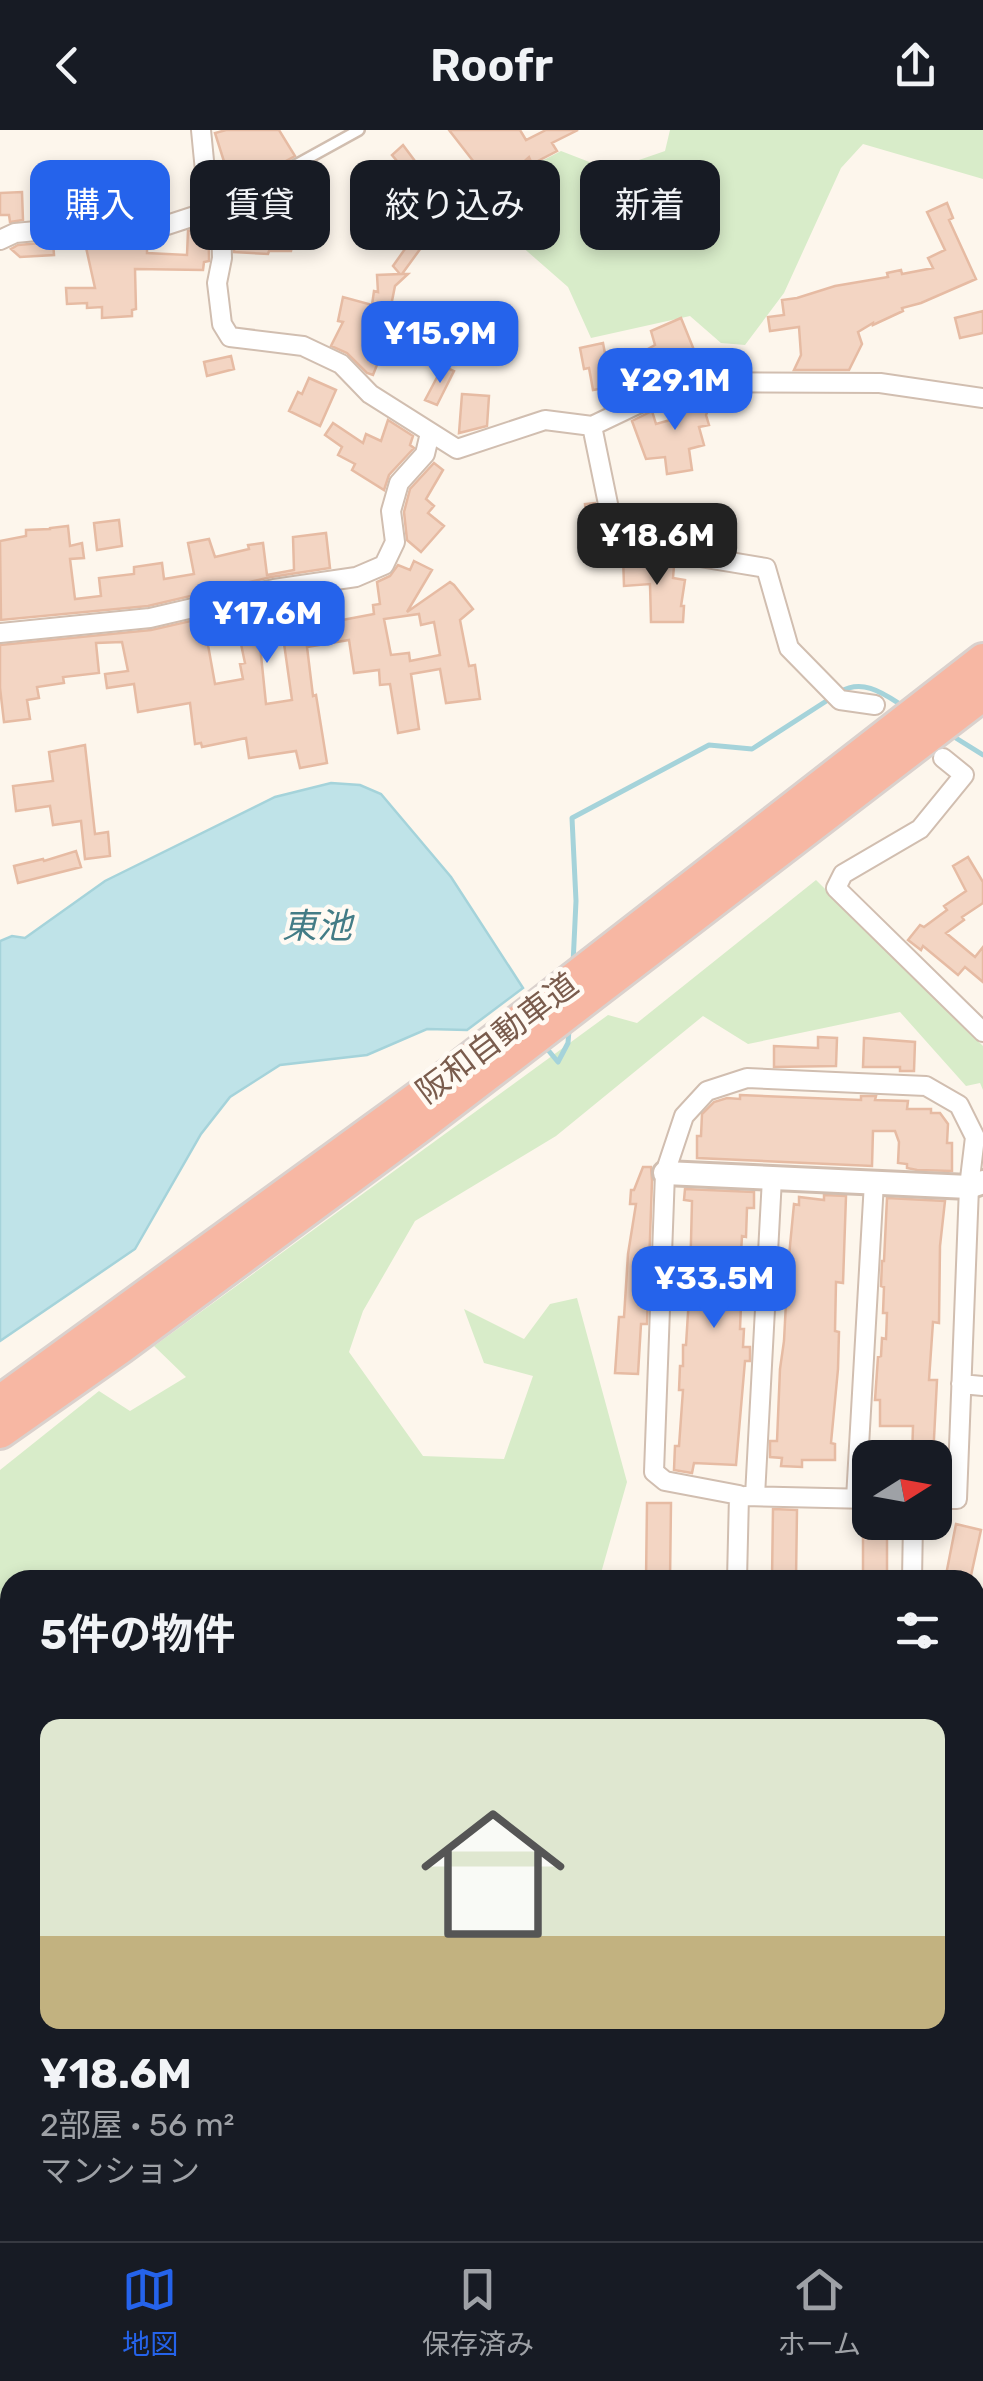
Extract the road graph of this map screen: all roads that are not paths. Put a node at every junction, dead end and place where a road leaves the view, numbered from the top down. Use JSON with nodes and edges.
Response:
{"nodes":[{"id":1,"x":202,"y":130,"type":"edge"},
{"id":2,"x":360,"y":130,"type":"edge"},
{"id":3,"x":204,"y":160,"type":"edge"},
{"id":4,"x":306,"y":160,"type":"edge"},
{"id":5,"x":190,"y":218,"type":"edge"},
{"id":6,"x":0,"y":240,"type":"edge"},
{"id":7,"x":222,"y":250,"type":"edge"},
{"id":8,"x":983,"y":398,"type":"edge"},
{"id":9,"x":592,"y":426,"type":"junction"},
{"id":10,"x":430,"y":434,"type":"junction"},
{"id":11,"x":0,"y":634,"type":"edge"},
{"id":12,"x":983,"y":660,"type":"edge"},
{"id":13,"x":983,"y":694,"type":"edge"},
{"id":14,"x":875,"y":705,"type":"dead end"},
{"id":15,"x":944,"y":758,"type":"dead end"},
{"id":16,"x":579,"y":991,"type":"junction"},
{"id":17,"x":983,"y":1032,"type":"edge"},
{"id":18,"x":464,"y":1078,"type":"junction"},
{"id":19,"x":665,"y":1173,"type":"junction"},
{"id":20,"x":772,"y":1178,"type":"junction"},
{"id":21,"x":874,"y":1182,"type":"junction"},
{"id":22,"x":976,"y":1185,"type":"edge"},
{"id":23,"x":962,"y":1384,"type":"junction"},
{"id":24,"x":983,"y":1386,"type":"edge"},
{"id":25,"x":0,"y":1402,"type":"edge"},
{"id":26,"x":0,"y":1432,"type":"edge"},
{"id":27,"x":865,"y":1440,"type":"edge"},
{"id":28,"x":747,"y":1496,"type":"junction"},
{"id":29,"x":852,"y":1499,"type":"edge"},
{"id":30,"x":952,"y":1499,"type":"edge"},
{"id":31,"x":913,"y":1540,"type":"edge"},
{"id":32,"x":738,"y":1570,"type":"edge"},
{"id":33,"x":912,"y":1570,"type":"edge"}],
"edges":[{"from":1,"to":3,"type":"street"},
{"from":2,"to":4,"type":"lane"},
{"from":5,"to":6,"type":"street"},
{"from":7,"to":10,"type":"street"},
{"from":8,"to":9,"type":"street"},
{"from":9,"to":10,"type":"street"},
{"from":9,"to":14,"type":"street"},
{"from":10,"to":11,"type":"street"},
{"from":12,"to":16,"type":"highway","name":"阪和自動車道"},
{"from":13,"to":16,"type":"highway","name":"阪和自動車道"},
{"from":15,"to":17,"type":"street"},
{"from":16,"to":18,"type":"highway","name":"阪和自動車道"},
{"from":18,"to":25,"type":"highway","name":"阪和自動車道"},
{"from":18,"to":26,"type":"highway","name":"阪和自動車道"},
{"from":19,"to":20,"type":"street"},
{"from":19,"to":22,"type":"street"},
{"from":19,"to":28,"type":"street"},
{"from":20,"to":21,"type":"street"},
{"from":20,"to":28,"type":"street"},
{"from":21,"to":22,"type":"street"},
{"from":21,"to":27,"type":"street"},
{"from":22,"to":23,"type":"street"},
{"from":23,"to":24,"type":"street"},
{"from":23,"to":30,"type":"street"},
{"from":28,"to":29,"type":"street"},
{"from":28,"to":32,"type":"street"},
{"from":31,"to":33,"type":"street"}]}
